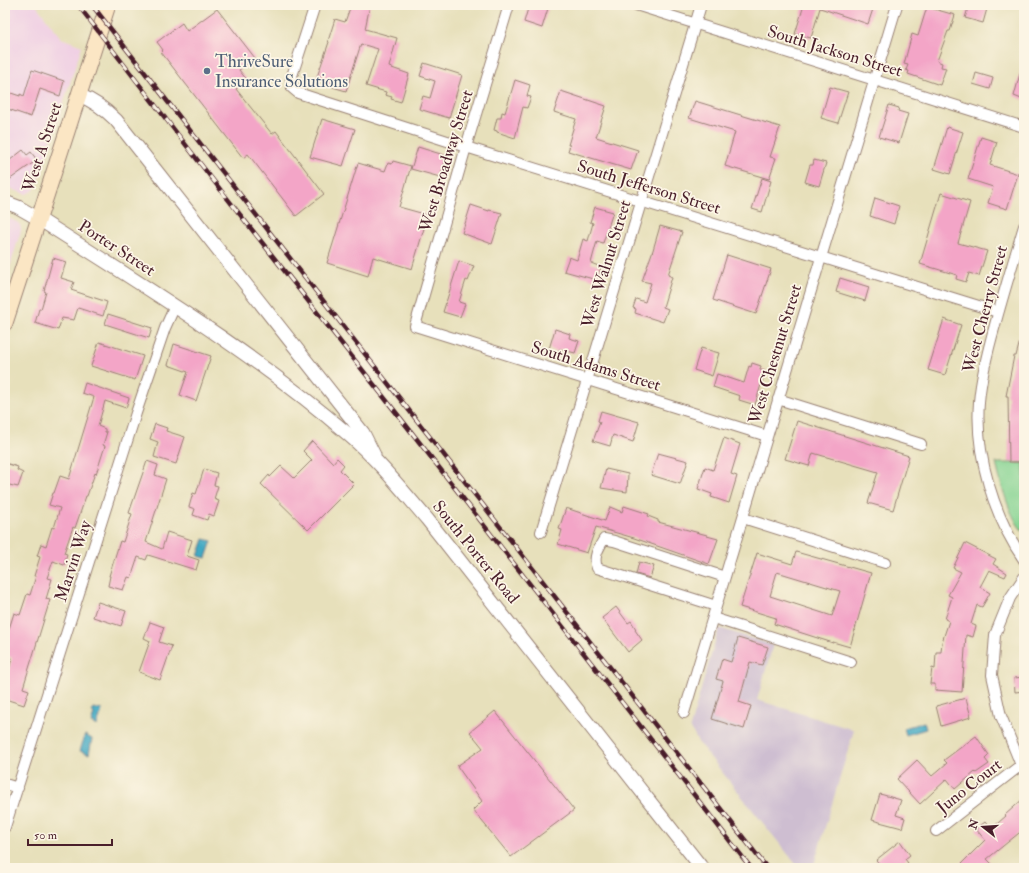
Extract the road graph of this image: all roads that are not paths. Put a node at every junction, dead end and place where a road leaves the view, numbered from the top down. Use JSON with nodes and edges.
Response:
{"nodes":[{"id":1,"x":108,"y":5,"type":"edge"},
{"id":2,"x":315,"y":5,"type":"edge"},
{"id":3,"x":509,"y":5,"type":"edge"},
{"id":4,"x":636,"y":5,"type":"edge"},
{"id":5,"x":701,"y":5,"type":"edge"},
{"id":6,"x":897,"y":5,"type":"edge"},
{"id":7,"x":696,"y":23,"type":"junction"},
{"id":8,"x":875,"y":80,"type":"junction"},
{"id":9,"x":79,"y":95,"type":"junction"},
{"id":10,"x":1024,"y":127,"type":"edge"},
{"id":11,"x":466,"y":147,"type":"junction"},
{"id":12,"x":5,"y":202,"type":"edge"},
{"id":13,"x":642,"y":202,"type":"junction"},
{"id":14,"x":39,"y":219,"type":"junction"},
{"id":15,"x":1024,"y":226,"type":"edge"},
{"id":16,"x":821,"y":257,"type":"junction"},
{"id":17,"x":175,"y":306,"type":"junction"},
{"id":18,"x":998,"y":312,"type":"junction"},
{"id":19,"x":5,"y":323,"type":"edge"},
{"id":20,"x":415,"y":326,"type":"joint"},
{"id":21,"x":587,"y":380,"type":"junction"},
{"id":22,"x":778,"y":399,"type":"junction"},
{"id":23,"x":767,"y":436,"type":"junction"},
{"id":24,"x":920,"y":444,"type":"dead end"},
{"id":25,"x":380,"y":465,"type":"junction"},
{"id":26,"x":742,"y":518,"type":"junction"},
{"id":27,"x":541,"y":532,"type":"dead end"},
{"id":28,"x":1024,"y":560,"type":"edge"},
{"id":29,"x":885,"y":563,"type":"dead end"},
{"id":30,"x":725,"y":577,"type":"junction"},
{"id":31,"x":1024,"y":577,"type":"edge"},
{"id":32,"x":716,"y":606,"type":"junction"},
{"id":33,"x":713,"y":618,"type":"junction"},
{"id":34,"x":851,"y":662,"type":"dead end"},
{"id":35,"x":684,"y":713,"type":"dead end"},
{"id":36,"x":1023,"y":766,"type":"edge"},
{"id":37,"x":5,"y":784,"type":"edge"},
{"id":38,"x":18,"y":788,"type":"junction"},
{"id":39,"x":5,"y":827,"type":"edge"},
{"id":40,"x":936,"y":831,"type":"dead end"},
{"id":41,"x":702,"y":868,"type":"edge"}],
"edges":[{"from":1,"to":9,"type":"main road","name":"West A Street"},
{"from":2,"to":11,"type":"street","name":"South Jefferson Street"},
{"from":3,"to":11,"type":"street","name":"West Broadway Street"},
{"from":4,"to":7,"type":"street","name":"South Jackson Street"},
{"from":5,"to":7,"type":"street","name":"West Walnut Street"},
{"from":6,"to":8,"type":"street","name":"West Chestnut Street"},
{"from":7,"to":8,"type":"street","name":"South Jackson Street"},
{"from":7,"to":13,"type":"street","name":"West Walnut Street"},
{"from":8,"to":10,"type":"street","name":"South Jackson Street"},
{"from":8,"to":16,"type":"street","name":"West Chestnut Street"},
{"from":9,"to":14,"type":"main road","name":"West A Street"},
{"from":9,"to":25,"type":"street"},
{"from":11,"to":13,"type":"street","name":"South Jefferson Street"},
{"from":11,"to":20,"type":"street","name":"West Broadway Street"},
{"from":12,"to":14,"type":"street","name":"Porter Street"},
{"from":13,"to":16,"type":"street","name":"South Jefferson Street"},
{"from":13,"to":21,"type":"street","name":"West Walnut Street"},
{"from":14,"to":17,"type":"street","name":"Porter Street"},
{"from":14,"to":19,"type":"main road","name":"West A Street"},
{"from":15,"to":18,"type":"street","name":"West Cherry Street"},
{"from":16,"to":18,"type":"street","name":"South Jefferson Street"},
{"from":16,"to":22,"type":"street","name":"West Chestnut Street"},
{"from":17,"to":25,"type":"street","name":"South Porter Road"},
{"from":17,"to":38,"type":"street","name":"Marvin Way"},
{"from":18,"to":28,"type":"street","name":"West Cherry Street"},
{"from":20,"to":21,"type":"street","name":"South Adams Street"},
{"from":21,"to":23,"type":"street","name":"South Adams Street"},
{"from":21,"to":27,"type":"street","name":"West Walnut Street"},
{"from":22,"to":23,"type":"street","name":"West Chestnut Street"},
{"from":22,"to":24,"type":"street"},
{"from":23,"to":26,"type":"street","name":"West Chestnut Street"},
{"from":25,"to":41,"type":"street","name":"South Porter Road"},
{"from":26,"to":29,"type":"street"},
{"from":26,"to":30,"type":"street","name":"West Chestnut Street"},
{"from":30,"to":32,"type":"street","name":"West Chestnut Street"},
{"from":30,"to":32,"type":"street"},
{"from":31,"to":36,"type":"street"},
{"from":32,"to":33,"type":"street","name":"West Chestnut Street"},
{"from":33,"to":34,"type":"street"},
{"from":33,"to":35,"type":"street","name":"West Chestnut Street"},
{"from":36,"to":40,"type":"street","name":"Juno Court"},
{"from":37,"to":38,"type":"street"},
{"from":38,"to":39,"type":"street","name":"Marvin Way"}]}
